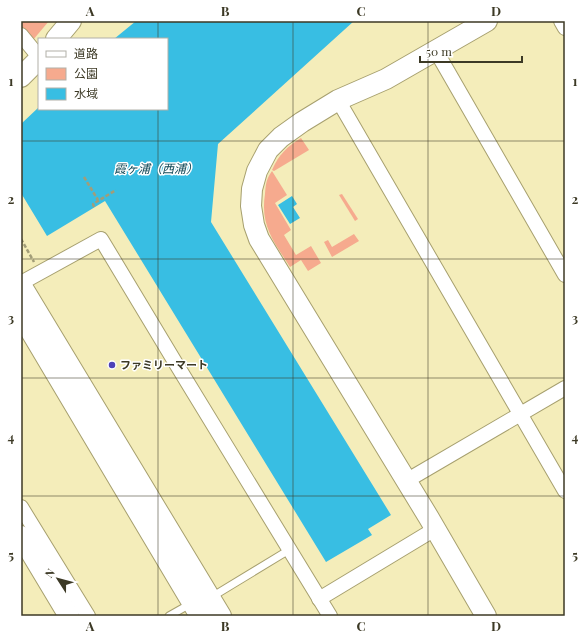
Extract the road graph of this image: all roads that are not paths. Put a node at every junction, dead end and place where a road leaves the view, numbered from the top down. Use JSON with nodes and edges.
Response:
{"nodes":[{"id":1,"x":71,"y":21,"type":"edge"},
{"id":2,"x":487,"y":21,"type":"edge"},
{"id":3,"x":561,"y":21,"type":"edge"},
{"id":4,"x":565,"y":28,"type":"edge"},
{"id":5,"x":21,"y":35,"type":"edge"},
{"id":6,"x":57,"y":38,"type":"edge"},
{"id":7,"x":436,"y":51,"type":"junction"},
{"id":8,"x":38,"y":57,"type":"edge"},
{"id":9,"x":38,"y":59,"type":"edge"},
{"id":10,"x":21,"y":77,"type":"edge"},
{"id":11,"x":338,"y":100,"type":"junction"},
{"id":12,"x":565,"y":275,"type":"edge"},
{"id":13,"x":21,"y":284,"type":"edge"},
{"id":14,"x":21,"y":315,"type":"edge"},
{"id":15,"x":565,"y":388,"type":"edge"},
{"id":16,"x":521,"y":415,"type":"junction"},
{"id":17,"x":406,"y":481,"type":"junction"},
{"id":18,"x":565,"y":491,"type":"edge"},
{"id":19,"x":21,"y":507,"type":"edge"},
{"id":20,"x":435,"y":529,"type":"junction"},
{"id":21,"x":21,"y":536,"type":"edge"},
{"id":22,"x":289,"y":550,"type":"junction"},
{"id":23,"x":319,"y":599,"type":"junction"},
{"id":24,"x":201,"y":605,"type":"edge"},
{"id":25,"x":69,"y":616,"type":"edge"},
{"id":26,"x":88,"y":616,"type":"edge"},
{"id":27,"x":169,"y":616,"type":"edge"},
{"id":28,"x":222,"y":616,"type":"edge"},
{"id":29,"x":330,"y":616,"type":"edge"},
{"id":30,"x":486,"y":616,"type":"edge"}],
"edges":[{"from":1,"to":6,"type":"street"},
{"from":2,"to":7,"type":"street"},
{"from":3,"to":4,"type":"street"},
{"from":5,"to":8,"type":"street"},
{"from":7,"to":11,"type":"street"},
{"from":7,"to":12,"type":"street"},
{"from":9,"to":10,"type":"street"},
{"from":11,"to":16,"type":"street"},
{"from":11,"to":17,"type":"street"},
{"from":13,"to":22,"type":"street"},
{"from":13,"to":24,"type":"street"},
{"from":14,"to":24,"type":"street"},
{"from":15,"to":16,"type":"street"},
{"from":16,"to":17,"type":"street"},
{"from":16,"to":18,"type":"street"},
{"from":17,"to":20,"type":"street"},
{"from":19,"to":26,"type":"street"},
{"from":20,"to":23,"type":"street"},
{"from":20,"to":30,"type":"street"},
{"from":21,"to":25,"type":"street"},
{"from":22,"to":23,"type":"street"},
{"from":22,"to":24,"type":"lane"},
{"from":23,"to":29,"type":"street"},
{"from":24,"to":27,"type":"lane"},
{"from":24,"to":28,"type":"street"}]}
